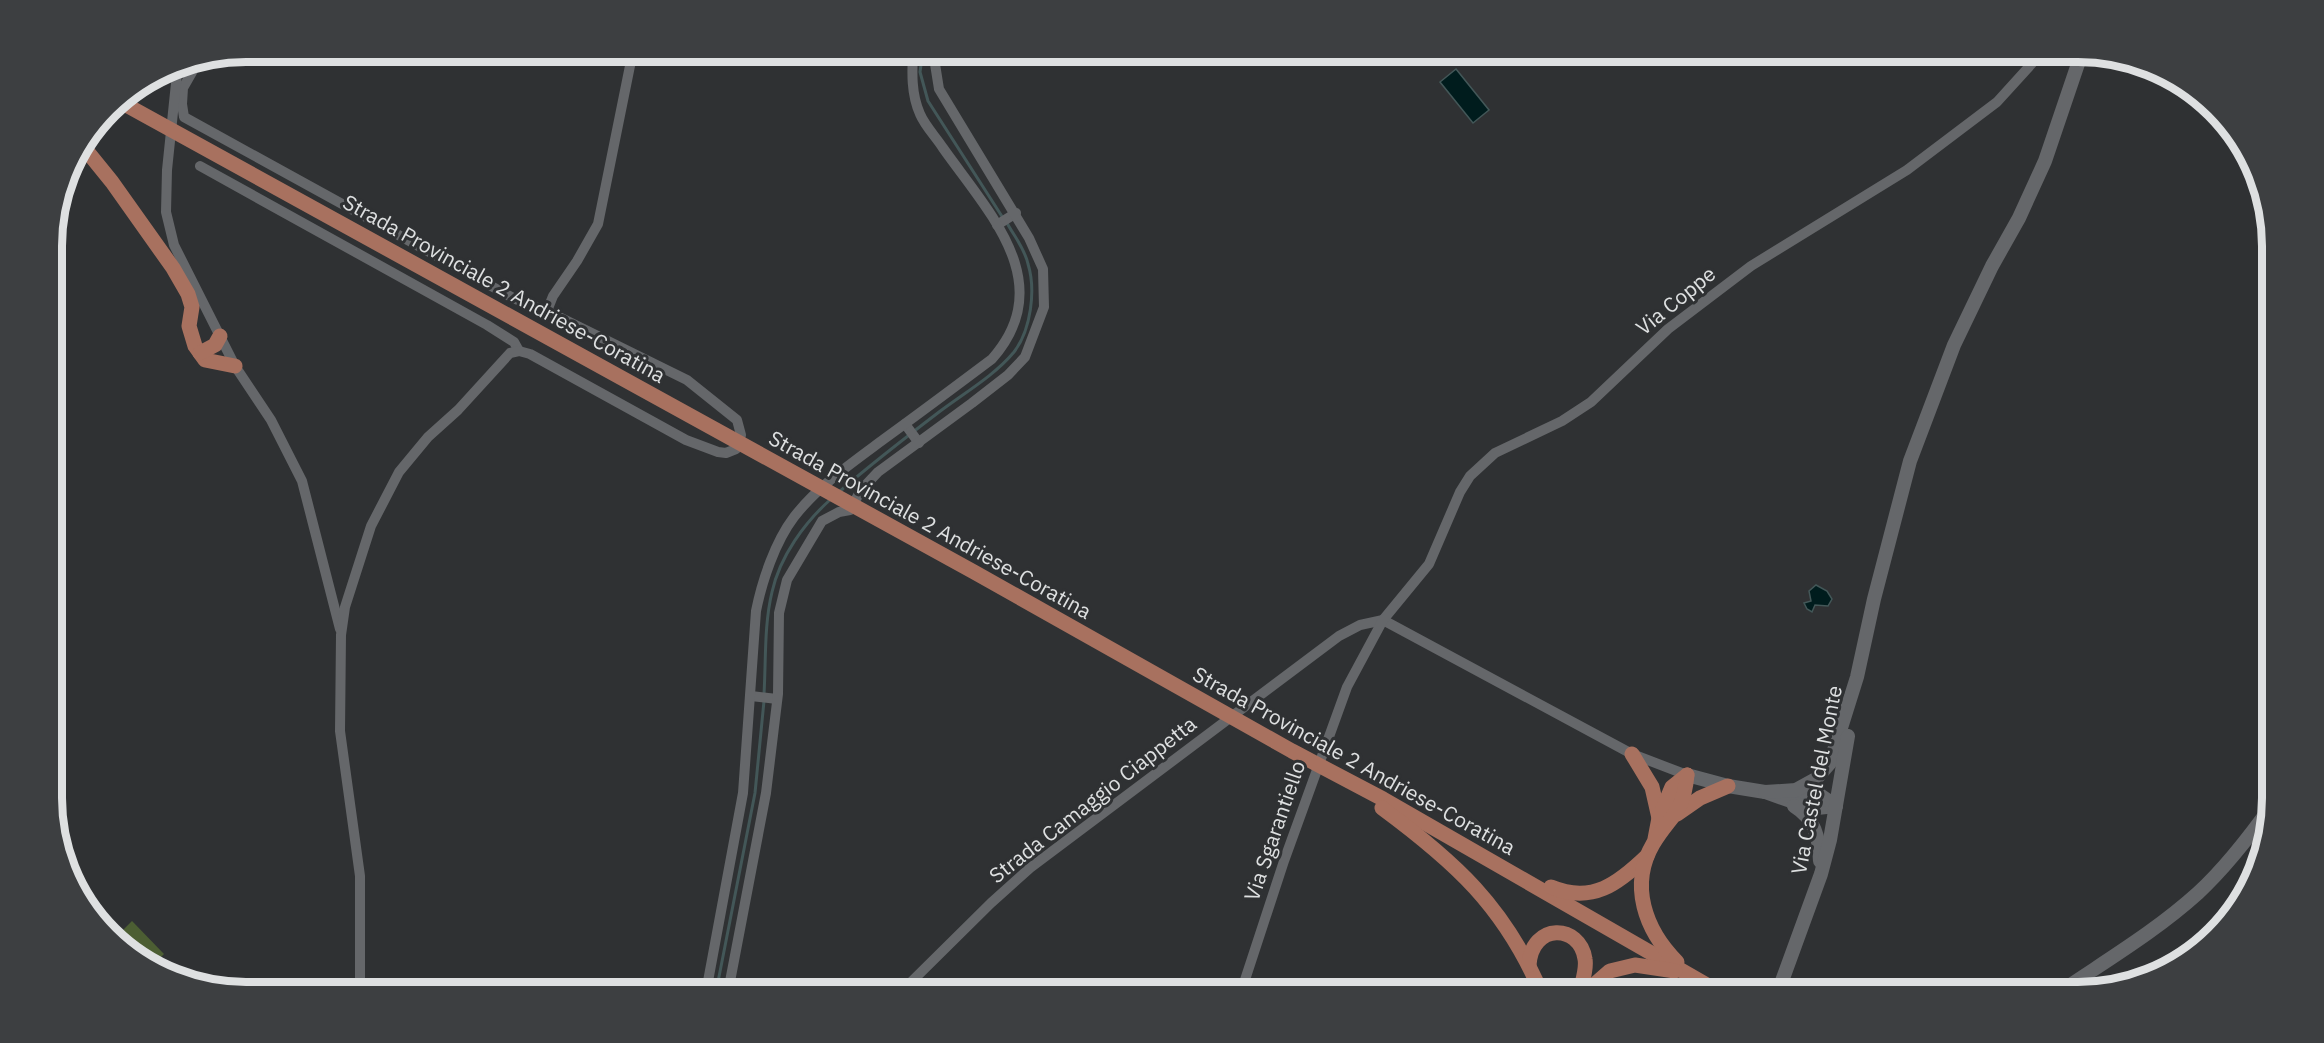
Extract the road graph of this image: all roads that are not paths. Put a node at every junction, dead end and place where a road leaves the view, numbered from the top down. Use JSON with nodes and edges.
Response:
{"nodes":[{"id":1,"x":631,"y":62,"type":"edge"},
{"id":2,"x":913,"y":62,"type":"edge"},
{"id":3,"x":935,"y":62,"type":"edge"},
{"id":4,"x":2033,"y":62,"type":"edge"},
{"id":5,"x":2079,"y":62,"type":"edge"},
{"id":6,"x":194,"y":70,"type":"edge"},
{"id":7,"x":177,"y":75,"type":"edge"},
{"id":8,"x":126,"y":105,"type":"edge"},
{"id":9,"x":88,"y":152,"type":"edge"},
{"id":10,"x":200,"y":166,"type":"dead end"},
{"id":11,"x":1016,"y":213,"type":"junction"},
{"id":12,"x":997,"y":225,"type":"junction"},
{"id":13,"x":547,"y":311,"type":"junction"},
{"id":14,"x":220,"y":336,"type":"junction"},
{"id":15,"x":519,"y":351,"type":"junction"},
{"id":16,"x":200,"y":354,"type":"junction"},
{"id":17,"x":235,"y":366,"type":"junction"},
{"id":18,"x":905,"y":423,"type":"junction"},
{"id":19,"x":919,"y":443,"type":"junction"},
{"id":20,"x":1383,"y":620,"type":"junction"},
{"id":21,"x":341,"y":635,"type":"junction"},
{"id":22,"x":1857,"y":677,"type":"junction"},
{"id":23,"x":751,"y":696,"type":"junction"},
{"id":24,"x":777,"y":699,"type":"junction"},
{"id":25,"x":1632,"y":754,"type":"junction"},
{"id":26,"x":1687,"y":775,"type":"junction"},
{"id":27,"x":1343,"y":779,"type":"junction"},
{"id":28,"x":1728,"y":786,"type":"junction"},
{"id":29,"x":1796,"y":790,"type":"junction"},
{"id":30,"x":1765,"y":792,"type":"junction"},
{"id":31,"x":1785,"y":800,"type":"junction"},
{"id":32,"x":1836,"y":806,"type":"junction"},
{"id":33,"x":1677,"y":814,"type":"junction"},
{"id":34,"x":1659,"y":818,"type":"junction"},
{"id":35,"x":2261,"y":821,"type":"edge"},
{"id":36,"x":1654,"y":842,"type":"junction"},
{"id":37,"x":1647,"y":856,"type":"junction"},
{"id":38,"x":1506,"y":870,"type":"junction"},
{"id":39,"x":1821,"y":874,"type":"junction"},
{"id":40,"x":714,"y":949,"type":"junction"},
{"id":41,"x":735,"y":953,"type":"junction"},
{"id":42,"x":1529,"y":965,"type":"junction"},
{"id":43,"x":1689,"y":975,"type":"junction"},
{"id":44,"x":1244,"y":981,"type":"edge"},
{"id":45,"x":1536,"y":981,"type":"edge"},
{"id":46,"x":1582,"y":981,"type":"edge"},
{"id":47,"x":1598,"y":981,"type":"edge"},
{"id":48,"x":1700,"y":981,"type":"edge"},
{"id":49,"x":1782,"y":981,"type":"edge"},
{"id":50,"x":2076,"y":981,"type":"edge"},
{"id":51,"x":360,"y":982,"type":"edge"},
{"id":52,"x":708,"y":982,"type":"edge"},
{"id":53,"x":730,"y":982,"type":"edge"},
{"id":54,"x":911,"y":982,"type":"edge"}],
"edges":[{"from":1,"to":13,"type":"street"},
{"from":2,"to":12,"type":"street"},
{"from":3,"to":11,"type":"street"},
{"from":4,"to":20,"type":"street","name":"Via Coppe"},
{"from":5,"to":22,"type":"main road"},
{"from":6,"to":13,"type":"street"},
{"from":7,"to":14,"type":"street"},
{"from":8,"to":27,"type":"main road","name":"Strada Provinciale 2 Andriese-Coratina"},
{"from":9,"to":16,"type":"main road"},
{"from":10,"to":15,"type":"street"},
{"from":11,"to":12,"type":"street"},
{"from":11,"to":19,"type":"street"},
{"from":12,"to":18,"type":"street"},
{"from":13,"to":15,"type":"street"},
{"from":14,"to":16,"type":"main road"},
{"from":14,"to":17,"type":"street"},
{"from":15,"to":21,"type":"street"},
{"from":16,"to":17,"type":"main road"},
{"from":17,"to":21,"type":"street"},
{"from":18,"to":19,"type":"street"},
{"from":18,"to":23,"type":"street"},
{"from":19,"to":24,"type":"street"},
{"from":20,"to":25,"type":"street"},
{"from":20,"to":44,"type":"street","name":"Via Sgarantiello"},
{"from":20,"to":54,"type":"street","name":"Strada Camaggio Ciappetta"},
{"from":21,"to":51,"type":"street"},
{"from":22,"to":29,"type":"main road"},
{"from":22,"to":32,"type":"main road","name":"Via Castel del Monte"},
{"from":23,"to":24,"type":"street"},
{"from":23,"to":40,"type":"street"},
{"from":24,"to":41,"type":"street"},
{"from":25,"to":26,"type":"street"},
{"from":25,"to":34,"type":"main road"},
{"from":26,"to":28,"type":"main road"},
{"from":26,"to":33,"type":"main road"},
{"from":26,"to":34,"type":"main road"},
{"from":27,"to":38,"type":"main road","name":"Strada Provinciale 2 Andriese-Coratina"},
{"from":27,"to":42,"type":"main road"},
{"from":28,"to":30,"type":"main road"},
{"from":28,"to":33,"type":"main road"},
{"from":29,"to":30,"type":"main road"},
{"from":29,"to":32,"type":"main road"},
{"from":30,"to":31,"type":"main road"},
{"from":31,"to":32,"type":"main road"},
{"from":31,"to":39,"type":"main road"},
{"from":32,"to":39,"type":"main road","name":"Via Castel del Monte"},
{"from":33,"to":36,"type":"main road"},
{"from":34,"to":36,"type":"main road"},
{"from":35,"to":50,"type":"main road"},
{"from":36,"to":37,"type":"main road"},
{"from":37,"to":38,"type":"main road"},
{"from":37,"to":43,"type":"main road"},
{"from":38,"to":43,"type":"main road","name":"Strada Provinciale 2 Andriese-Coratina"},
{"from":39,"to":49,"type":"main road","name":"Via Castel del Monte"},
{"from":40,"to":41,"type":"street"},
{"from":40,"to":52,"type":"street"},
{"from":41,"to":53,"type":"street"},
{"from":42,"to":45,"type":"main road"},
{"from":42,"to":46,"type":"main road"},
{"from":43,"to":47,"type":"main road"},
{"from":43,"to":48,"type":"main road","name":"Strada Provinciale 2 Andriese-Coratina"}]}
